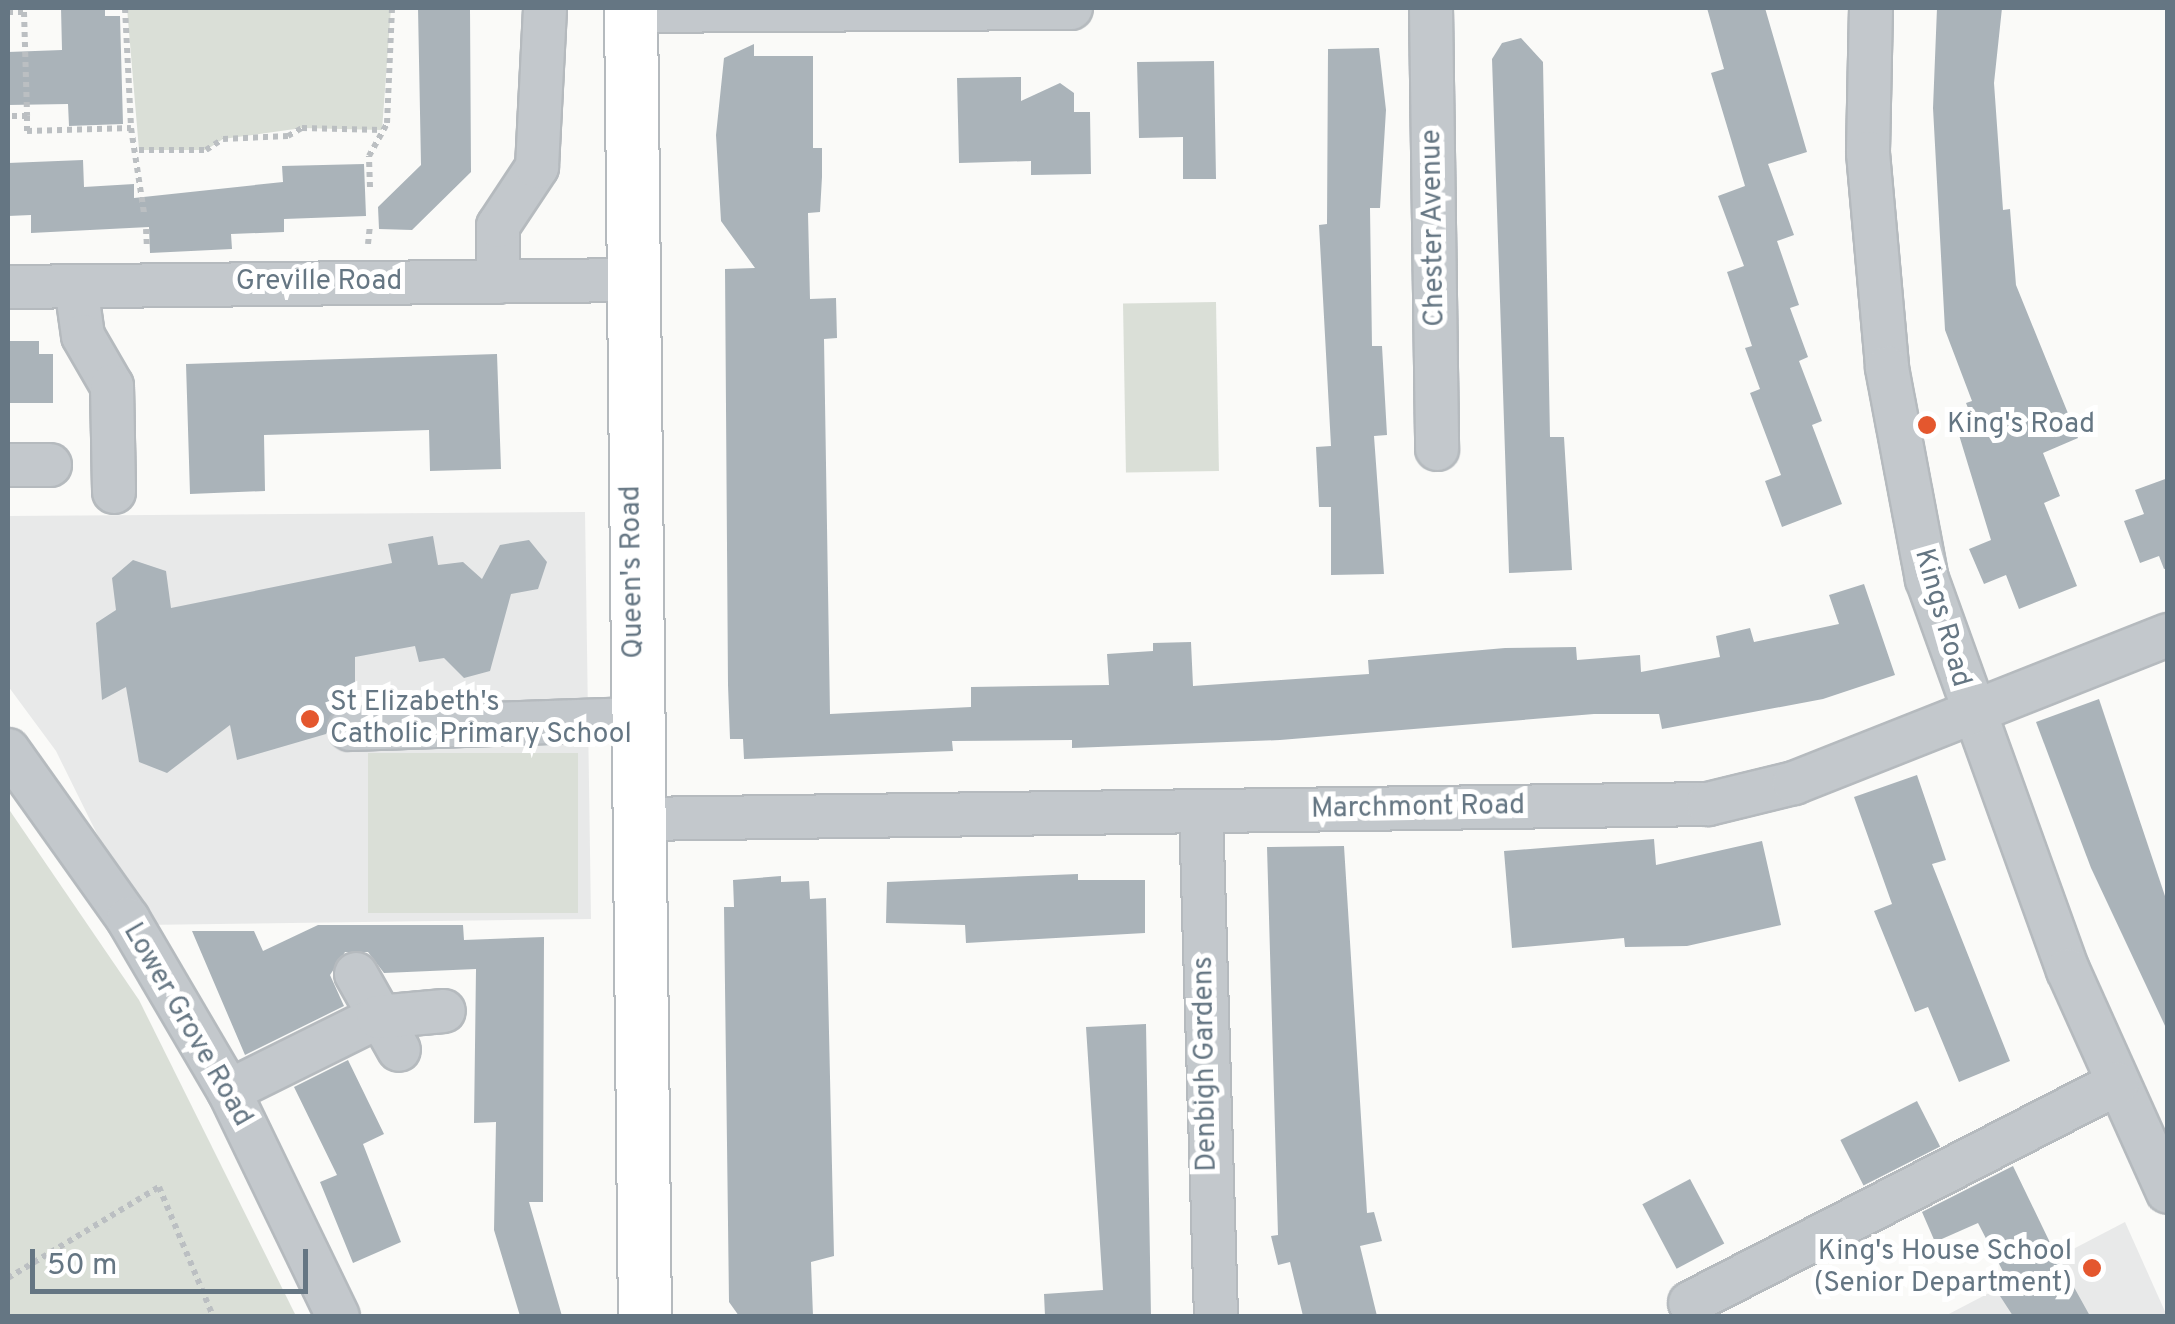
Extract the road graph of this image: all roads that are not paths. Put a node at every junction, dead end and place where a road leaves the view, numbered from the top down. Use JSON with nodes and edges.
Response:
{"nodes":[{"id":1,"x":545,"y":8,"type":"edge"},
{"id":2,"x":1071,"y":8,"type":"edge"},
{"id":3,"x":1432,"y":8,"type":"edge"},
{"id":4,"x":1871,"y":8,"type":"edge"},
{"id":5,"x":631,"y":9,"type":"edge"},
{"id":6,"x":630,"y":280,"type":"junction"},
{"id":7,"x":498,"y":282,"type":"junction"},
{"id":8,"x":76,"y":286,"type":"junction"},
{"id":9,"x":8,"y":287,"type":"edge"},
{"id":10,"x":1437,"y":449,"type":"dead end"},
{"id":11,"x":8,"y":465,"type":"edge"},
{"id":12,"x":50,"y":465,"type":"dead end"},
{"id":13,"x":114,"y":492,"type":"dead end"},
{"id":14,"x":2168,"y":635,"type":"edge"},
{"id":15,"x":1971,"y":714,"type":"junction"},
{"id":16,"x":635,"y":719,"type":"junction"},
{"id":17,"x":350,"y":728,"type":"dead end"},
{"id":18,"x":8,"y":750,"type":"edge"},
{"id":19,"x":1201,"y":811,"type":"junction"},
{"id":20,"x":638,"y":819,"type":"junction"},
{"id":21,"x":356,"y":974,"type":"dead end"},
{"id":22,"x":439,"y":1000,"type":"dead end"},
{"id":23,"x":388,"y":1034,"type":"junction"},
{"id":24,"x":2117,"y":1084,"type":"junction"},
{"id":25,"x":229,"y":1090,"type":"junction"},
{"id":26,"x":2168,"y":1192,"type":"edge"},
{"id":27,"x":1690,"y":1304,"type":"dead end"},
{"id":28,"x":338,"y":1316,"type":"edge"},
{"id":29,"x":645,"y":1316,"type":"edge"},
{"id":30,"x":1216,"y":1316,"type":"edge"}],
"edges":[{"from":1,"to":7,"type":"street"},
{"from":2,"to":5,"type":"street"},
{"from":3,"to":10,"type":"street","name":"Chester Avenue"},
{"from":4,"to":15,"type":"street","name":"Kings Road"},
{"from":5,"to":6,"type":"main road","name":"Queen's Road"},
{"from":6,"to":7,"type":"street","name":"Greville Road"},
{"from":6,"to":16,"type":"main road","name":"Queen's Road"},
{"from":7,"to":8,"type":"street","name":"Greville Road"},
{"from":8,"to":9,"type":"street","name":"Greville Road"},
{"from":8,"to":13,"type":"street"},
{"from":11,"to":12,"type":"street"},
{"from":14,"to":15,"type":"street","name":"Marchmont Road"},
{"from":15,"to":19,"type":"street","name":"Marchmont Road"},
{"from":15,"to":24,"type":"street","name":"Kings Road"},
{"from":16,"to":17,"type":"street"},
{"from":16,"to":20,"type":"main road","name":"Queen's Road"},
{"from":18,"to":25,"type":"street","name":"Lower Grove Road"},
{"from":19,"to":20,"type":"street","name":"Marchmont Road"},
{"from":19,"to":30,"type":"street","name":"Denbigh Gardens"},
{"from":20,"to":29,"type":"main road","name":"Queen's Road"},
{"from":21,"to":23,"type":"street"},
{"from":22,"to":23,"type":"street"},
{"from":23,"to":25,"type":"street"},
{"from":24,"to":26,"type":"street","name":"Kings Road"},
{"from":24,"to":27,"type":"street"},
{"from":25,"to":28,"type":"street","name":"Lower Grove Road"}]}
